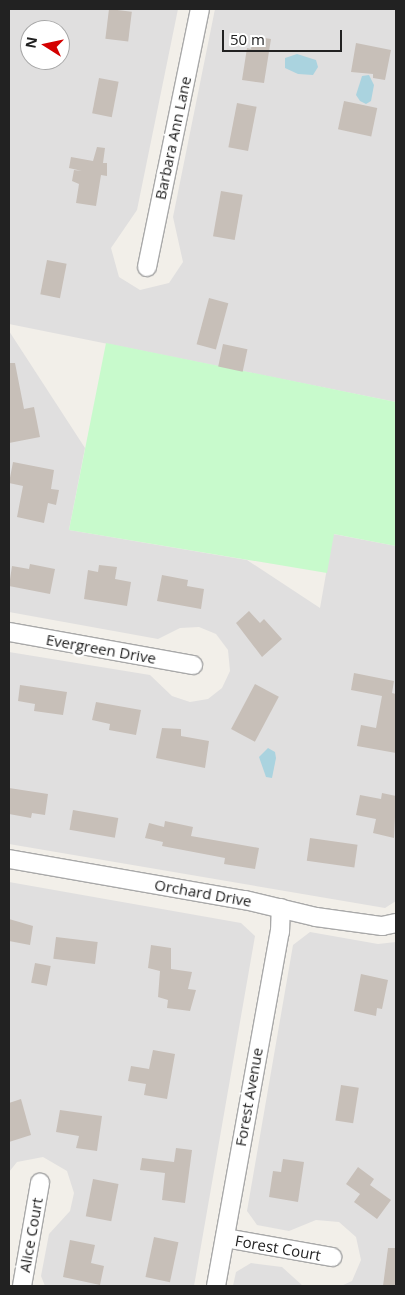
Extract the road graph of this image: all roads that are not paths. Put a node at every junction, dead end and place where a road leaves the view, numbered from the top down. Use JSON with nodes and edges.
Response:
{"nodes":[{"id":1,"x":200,"y":9,"type":"edge"},
{"id":2,"x":147,"y":268,"type":"dead end"},
{"id":3,"x":9,"y":632,"type":"edge"},
{"id":4,"x":193,"y":665,"type":"dead end"},
{"id":5,"x":9,"y":859,"type":"edge"},
{"id":6,"x":281,"y":908,"type":"junction"},
{"id":7,"x":396,"y":923,"type":"edge"},
{"id":8,"x":40,"y":1183,"type":"dead end"},
{"id":9,"x":225,"y":1238,"type":"junction"},
{"id":10,"x":332,"y":1257,"type":"dead end"},
{"id":11,"x":22,"y":1286,"type":"edge"},
{"id":12,"x":216,"y":1286,"type":"edge"}],
"edges":[{"from":1,"to":2,"type":"street","name":"Barbara Ann Lane"},
{"from":3,"to":4,"type":"street","name":"Evergreen Drive"},
{"from":5,"to":6,"type":"street","name":"Orchard Drive"},
{"from":6,"to":7,"type":"street","name":"Orchard Drive"},
{"from":6,"to":9,"type":"street","name":"Forest Avenue"},
{"from":8,"to":11,"type":"street","name":"Alice Court"},
{"from":9,"to":10,"type":"street","name":"Forest Court"},
{"from":9,"to":12,"type":"street","name":"Forest Avenue"}]}
